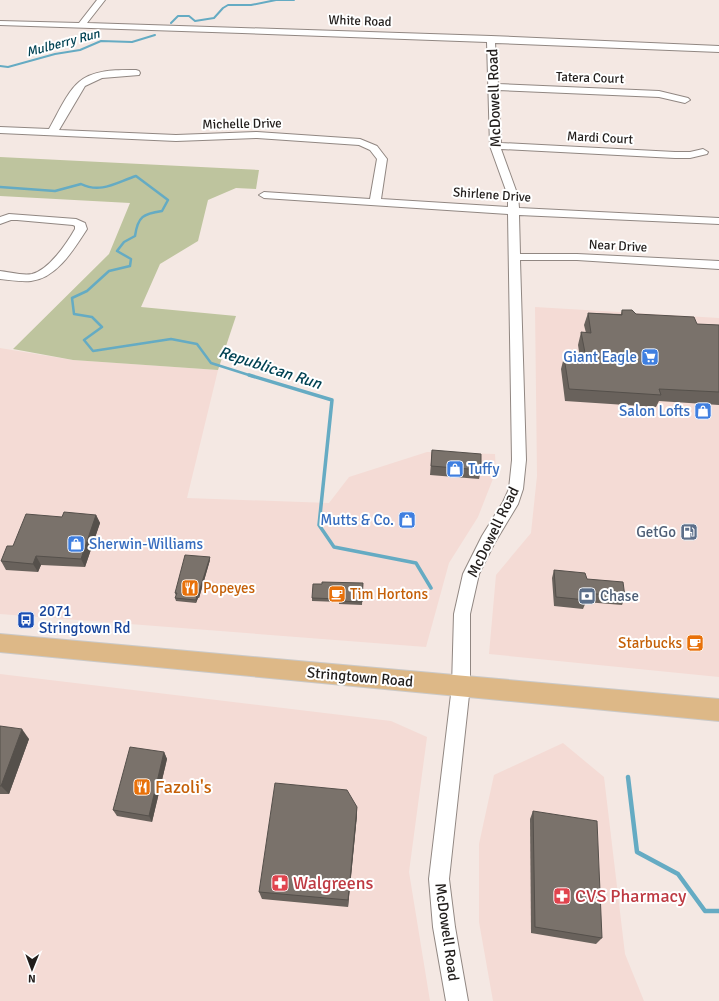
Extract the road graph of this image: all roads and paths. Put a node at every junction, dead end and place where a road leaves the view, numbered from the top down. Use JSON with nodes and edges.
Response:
{"nodes":[{"id":1,"x":102,"y":0,"type":"edge"},
{"id":2,"x":0,"y":23,"type":"edge"},
{"id":3,"x":82,"y":25,"type":"junction"},
{"id":4,"x":492,"y":40,"type":"junction"},
{"id":5,"x":719,"y":49,"type":"edge"},
{"id":6,"x":136,"y":73,"type":"dead end"},
{"id":7,"x":493,"y":87,"type":"junction"},
{"id":8,"x":685,"y":100,"type":"dead end"},
{"id":9,"x":0,"y":130,"type":"edge"},
{"id":10,"x":52,"y":133,"type":"junction"},
{"id":11,"x":495,"y":146,"type":"junction"},
{"id":12,"x":703,"y":152,"type":"dead end"},
{"id":13,"x":264,"y":195,"type":"dead end"},
{"id":14,"x":375,"y":201,"type":"junction"},
{"id":15,"x":513,"y":211,"type":"junction"},
{"id":16,"x":0,"y":221,"type":"edge"},
{"id":17,"x":719,"y":221,"type":"edge"},
{"id":18,"x":515,"y":257,"type":"junction"},
{"id":19,"x":719,"y":265,"type":"edge"},
{"id":20,"x":0,"y":275,"type":"edge"},
{"id":21,"x":0,"y":643,"type":"edge"},
{"id":22,"x":461,"y":686,"type":"junction"},
{"id":23,"x":719,"y":710,"type":"edge"},
{"id":24,"x":458,"y":1001,"type":"edge"}],
"edges":[{"from":1,"to":3,"type":"street"},
{"from":2,"to":3,"type":"street","name":"White Road"},
{"from":3,"to":4,"type":"street","name":"White Road"},
{"from":4,"to":5,"type":"street","name":"White Road"},
{"from":4,"to":7,"type":"street","name":"McDowell Road"},
{"from":6,"to":10,"type":"street"},
{"from":7,"to":8,"type":"street","name":"Tatera Court"},
{"from":7,"to":11,"type":"street","name":"McDowell Road"},
{"from":9,"to":10,"type":"street","name":"Michelle Drive"},
{"from":10,"to":14,"type":"street","name":"Michelle Drive"},
{"from":11,"to":12,"type":"street","name":"Mardi Court"},
{"from":11,"to":15,"type":"street","name":"McDowell Road"},
{"from":13,"to":14,"type":"street","name":"Shirlene Drive"},
{"from":14,"to":15,"type":"street","name":"Shirlene Drive"},
{"from":15,"to":17,"type":"street","name":"Shirlene Drive"},
{"from":15,"to":18,"type":"street","name":"McDowell Road"},
{"from":16,"to":20,"type":"street"},
{"from":18,"to":19,"type":"street","name":"Near Drive"},
{"from":18,"to":22,"type":"street","name":"McDowell Road"},
{"from":21,"to":22,"type":"main road","name":"Stringtown Road"},
{"from":22,"to":23,"type":"main road","name":"Stringtown Road"},
{"from":22,"to":24,"type":"street","name":"McDowell Road"}]}
